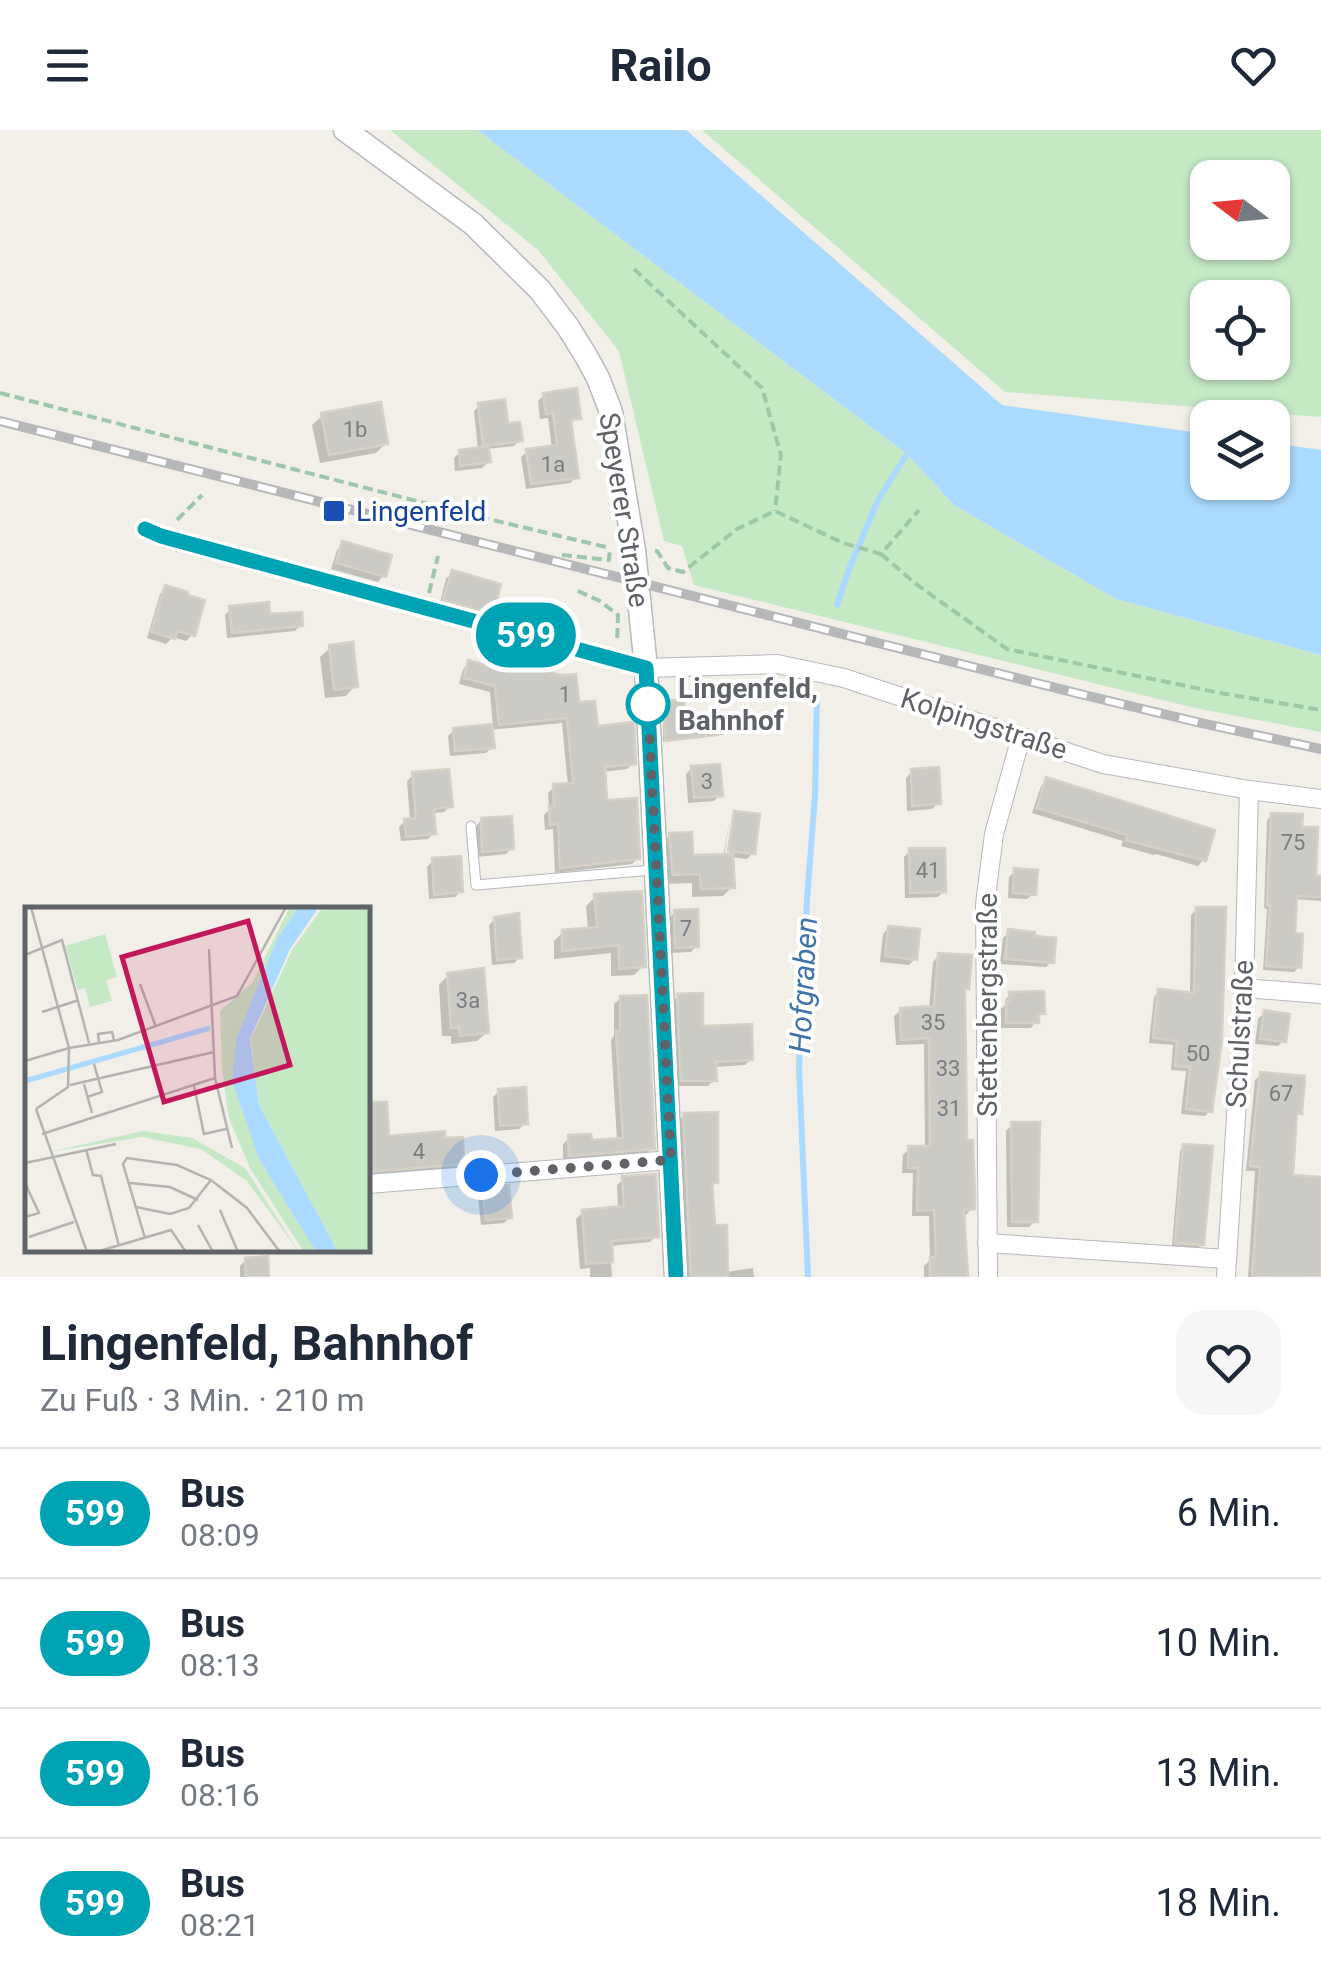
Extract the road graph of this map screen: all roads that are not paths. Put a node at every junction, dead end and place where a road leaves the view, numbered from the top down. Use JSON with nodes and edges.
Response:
{"nodes":[{"id":1,"x":345,"y":130,"type":"edge"},
{"id":2,"x":153,"y":533,"type":"road end"},
{"id":3,"x":646,"y":668,"type":"junction"},
{"id":4,"x":1021,"y":737,"type":"junction"},
{"id":5,"x":1249,"y":790,"type":"junction"},
{"id":6,"x":1321,"y":799,"type":"edge"},
{"id":7,"x":471,"y":826,"type":"dead end"},
{"id":8,"x":657,"y":870,"type":"junction"},
{"id":9,"x":1244,"y":988,"type":"junction"},
{"id":10,"x":1321,"y":994,"type":"edge"},
{"id":11,"x":671,"y":1160,"type":"junction"},
{"id":12,"x":370,"y":1184,"type":"edge"},
{"id":13,"x":987,"y":1243,"type":"junction"},
{"id":14,"x":1226,"y":1268,"type":"edge"},
{"id":15,"x":676,"y":1277,"type":"edge"},
{"id":16,"x":988,"y":1277,"type":"edge"}],
"edges":[{"from":1,"to":3,"type":"main road","name":"Speyerer Straße"},
{"from":2,"to":3,"type":"street","name":"Kolpingstraße"},
{"from":3,"to":4,"type":"street","name":"Kolpingstraße"},
{"from":3,"to":8,"type":"main road","name":"Speyerer Straße"},
{"from":4,"to":5,"type":"street","name":"Kolpingstraße"},
{"from":4,"to":13,"type":"street","name":"Stettenbergstraße"},
{"from":5,"to":6,"type":"street","name":"Kolpingstraße"},
{"from":5,"to":9,"type":"street","name":"Schulstraße"},
{"from":7,"to":8,"type":"lane"},
{"from":8,"to":11,"type":"main road","name":"Speyerer Straße"},
{"from":9,"to":10,"type":"street"},
{"from":9,"to":14,"type":"street","name":"Schulstraße"},
{"from":11,"to":12,"type":"street"},
{"from":11,"to":15,"type":"main road","name":"Speyerer Straße"},
{"from":13,"to":14,"type":"street"},
{"from":13,"to":16,"type":"street","name":"Stettenbergstraße"}]}
